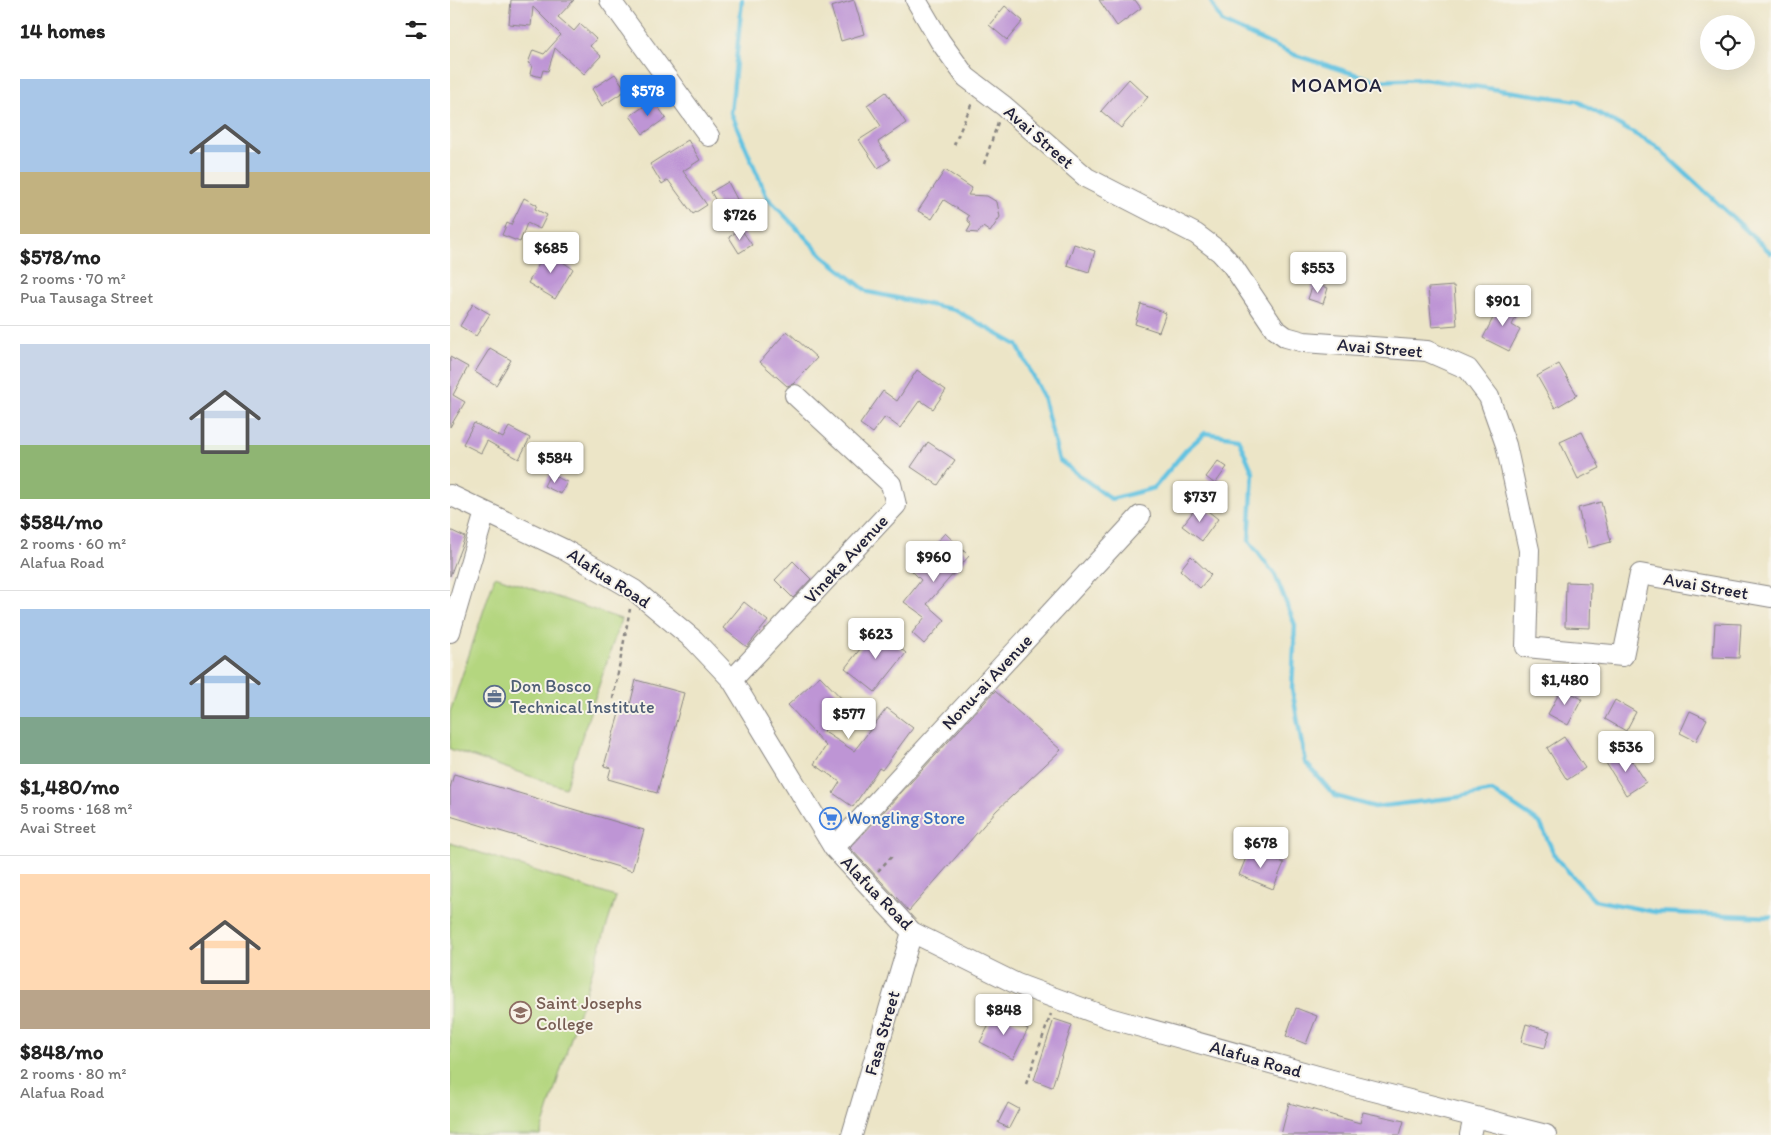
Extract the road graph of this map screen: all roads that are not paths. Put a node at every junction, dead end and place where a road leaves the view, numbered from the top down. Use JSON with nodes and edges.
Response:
{"nodes":[{"id":1,"x":610,"y":0,"type":"edge"},
{"id":2,"x":916,"y":0,"type":"edge"},
{"id":3,"x":709,"y":136,"type":"dead end"},
{"id":4,"x":795,"y":395,"type":"dead end"},
{"id":5,"x":450,"y":495,"type":"edge"},
{"id":6,"x":485,"y":512,"type":"junction"},
{"id":7,"x":1140,"y":516,"type":"dead end"},
{"id":8,"x":1771,"y":597,"type":"edge"},
{"id":9,"x":455,"y":598,"type":"edge"},
{"id":10,"x":450,"y":632,"type":"edge"},
{"id":11,"x":732,"y":680,"type":"junction"},
{"id":12,"x":834,"y":848,"type":"junction"},
{"id":13,"x":912,"y":932,"type":"junction"},
{"id":14,"x":1472,"y":1126,"type":"edge"},
{"id":15,"x":852,"y":1135,"type":"edge"},
{"id":16,"x":1546,"y":1135,"type":"edge"}],
"edges":[{"from":1,"to":3,"type":"street"},
{"from":2,"to":8,"type":"street","name":"Avai Street"},
{"from":4,"to":11,"type":"street","name":"Vineka Avenue"},
{"from":5,"to":6,"type":"street","name":"Alafua Road"},
{"from":6,"to":9,"type":"street"},
{"from":6,"to":11,"type":"street","name":"Alafua Road"},
{"from":7,"to":12,"type":"street","name":"Nonu-ai Avenue"},
{"from":9,"to":10,"type":"street"},
{"from":11,"to":12,"type":"street","name":"Alafua Road"},
{"from":12,"to":13,"type":"street","name":"Alafua Road"},
{"from":13,"to":14,"type":"street","name":"Alafua Road"},
{"from":13,"to":15,"type":"street","name":"Fasa Street"},
{"from":14,"to":16,"type":"street","name":"Alafua Road"}]}
